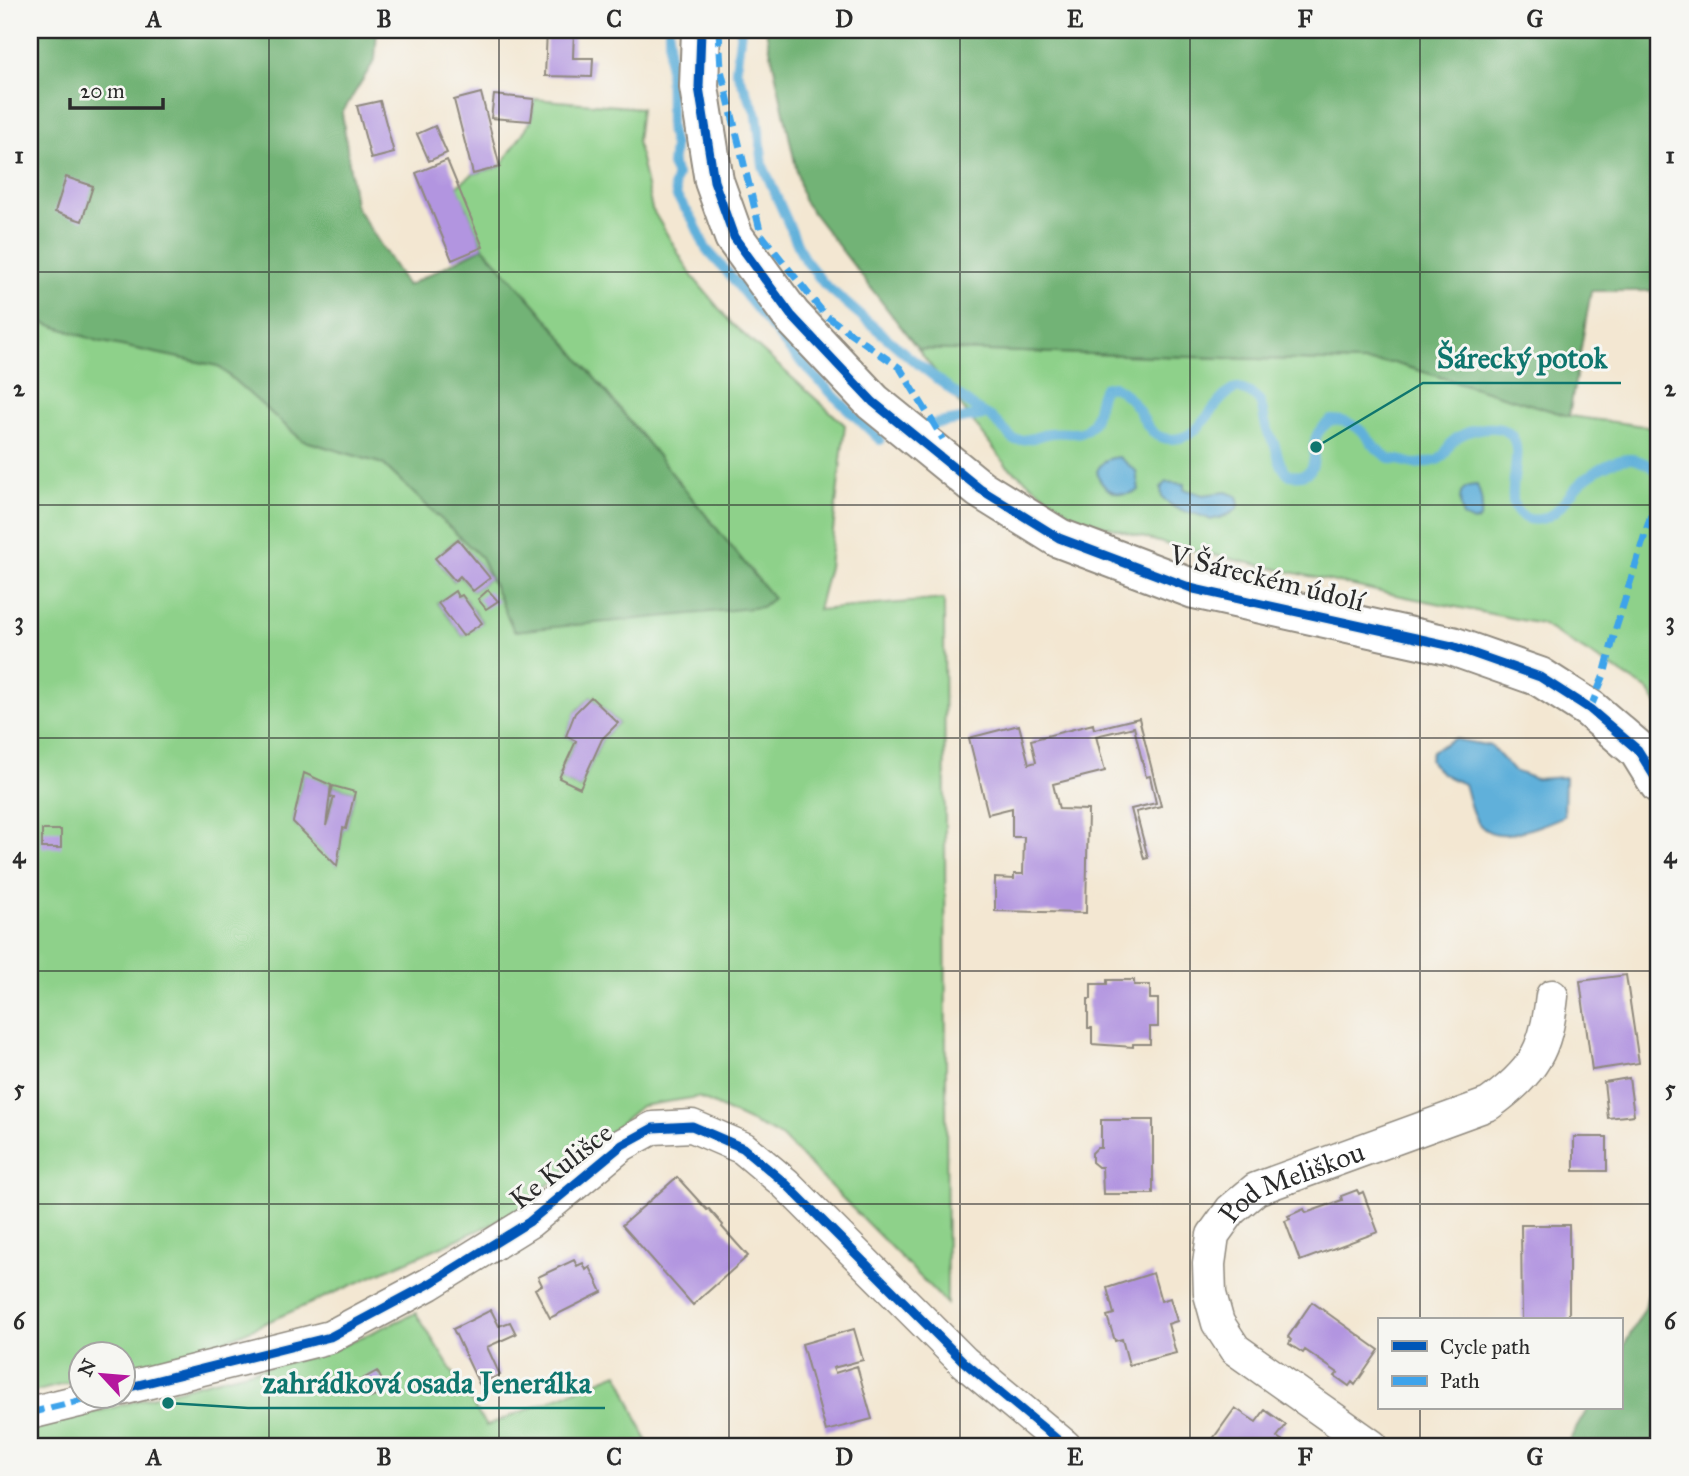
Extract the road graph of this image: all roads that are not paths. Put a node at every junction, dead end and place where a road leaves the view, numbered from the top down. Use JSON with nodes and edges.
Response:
{"nodes":[{"id":1,"x":701,"y":30,"type":"edge"},
{"id":2,"x":1659,"y":784,"type":"edge"},
{"id":3,"x":1552,"y":996,"type":"dead end"},
{"id":4,"x":136,"y":1386,"type":"edge"},
{"id":5,"x":66,"y":1404,"type":"edge"},
{"id":6,"x":30,"y":1413,"type":"edge"},
{"id":7,"x":1065,"y":1446,"type":"edge"},
{"id":8,"x":1372,"y":1446,"type":"edge"}],
"edges":[{"from":1,"to":2,"type":"street","name":"V Šáreckém údolí"},
{"from":3,"to":8,"type":"street","name":"Pod Meliškou"},
{"from":4,"to":7,"type":"street","name":"Ke Kulišce"},
{"from":5,"to":6,"type":"street"}]}
